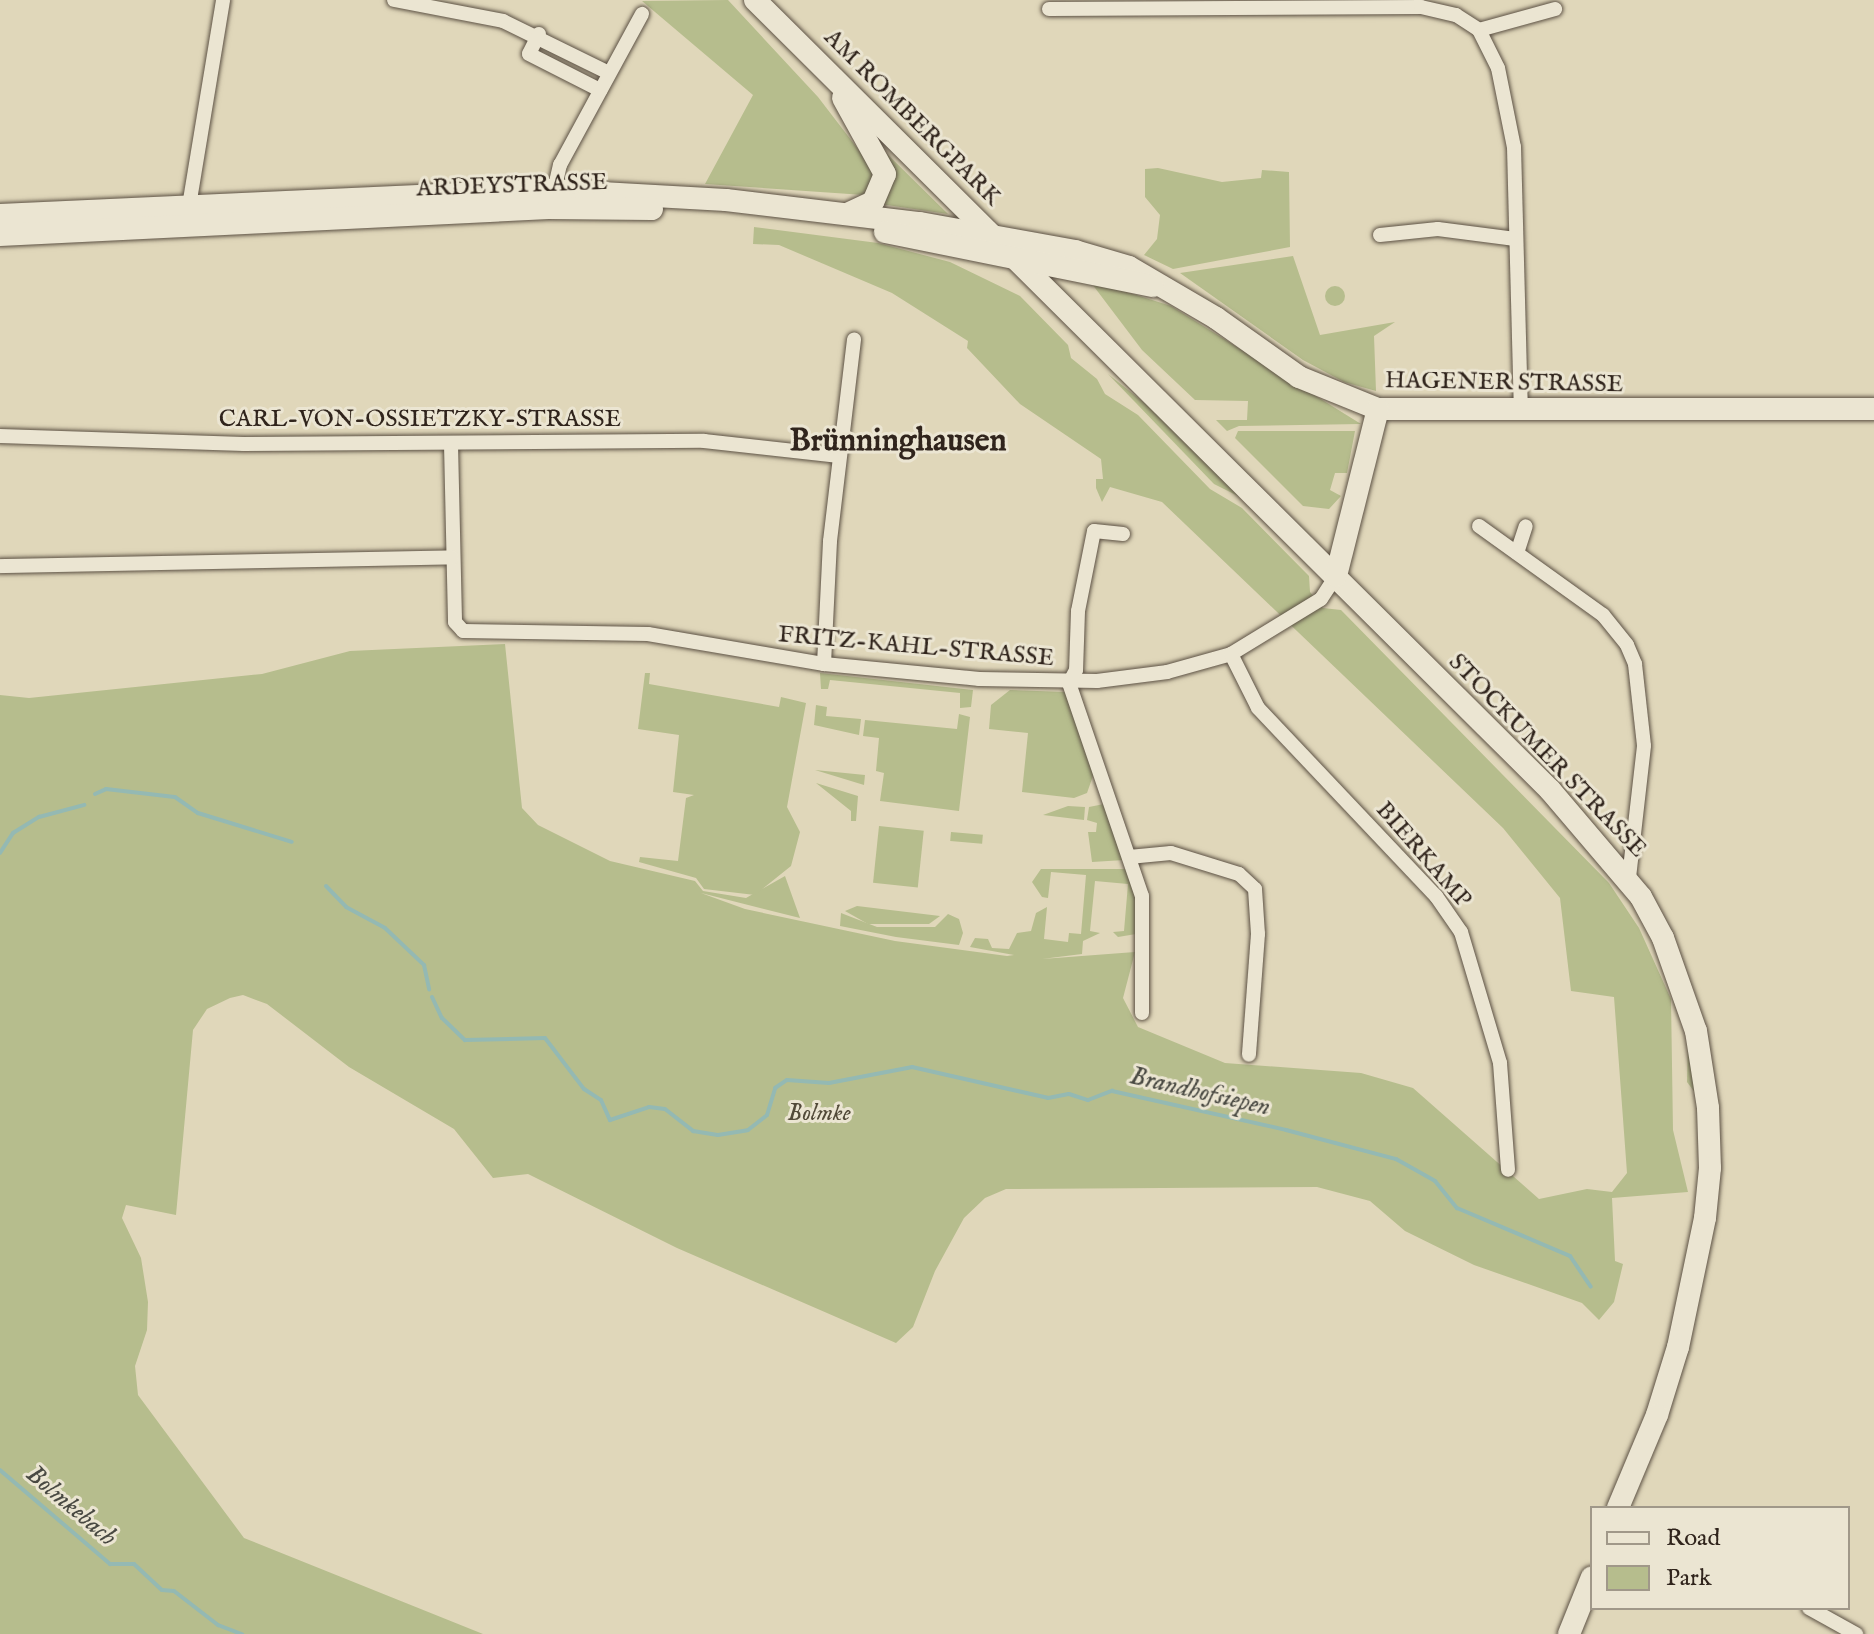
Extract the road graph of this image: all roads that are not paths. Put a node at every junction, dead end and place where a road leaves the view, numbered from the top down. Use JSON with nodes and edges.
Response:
{"nodes":[{"id":1,"x":223,"y":0,"type":"edge"},
{"id":2,"x":394,"y":0,"type":"edge"},
{"id":3,"x":755,"y":0,"type":"edge"},
{"id":4,"x":1049,"y":9,"type":"dead end"},
{"id":5,"x":1555,"y":9,"type":"dead end"},
{"id":6,"x":642,"y":14,"type":"dead end"},
{"id":7,"x":1479,"y":30,"type":"junction"},
{"id":8,"x":539,"y":34,"type":"junction"},
{"id":9,"x":829,"y":72,"type":"junction"},
{"id":10,"x":609,"y":73,"type":"junction"},
{"id":11,"x":600,"y":90,"type":"junction"},
{"id":12,"x":553,"y":199,"type":"junction"},
{"id":13,"x":189,"y":206,"type":"junction"},
{"id":14,"x":848,"y":213,"type":"junction"},
{"id":15,"x":0,"y":215,"type":"edge"},
{"id":16,"x":0,"y":235,"type":"edge"},
{"id":17,"x":1380,"y":235,"type":"dead end"},
{"id":18,"x":999,"y":239,"type":"junction"},
{"id":19,"x":1515,"y":239,"type":"junction"},
{"id":20,"x":1021,"y":261,"type":"junction"},
{"id":21,"x":1166,"y":288,"type":"junction"},
{"id":22,"x":854,"y":339,"type":"dead end"},
{"id":23,"x":1378,"y":409,"type":"junction"},
{"id":24,"x":1874,"y":409,"type":"edge"},
{"id":25,"x":1521,"y":410,"type":"junction"},
{"id":26,"x":0,"y":436,"type":"edge"},
{"id":27,"x":451,"y":444,"type":"junction"},
{"id":28,"x":839,"y":456,"type":"junction"},
{"id":29,"x":1479,"y":526,"type":"dead end"},
{"id":30,"x":1526,"y":526,"type":"dead end"},
{"id":31,"x":1123,"y":534,"type":"dead end"},
{"id":32,"x":1517,"y":553,"type":"junction"},
{"id":33,"x":452,"y":557,"type":"junction"},
{"id":34,"x":0,"y":566,"type":"edge"},
{"id":35,"x":1336,"y":576,"type":"junction"},
{"id":36,"x":1231,"y":654,"type":"junction"},
{"id":37,"x":824,"y":664,"type":"junction"},
{"id":38,"x":1069,"y":683,"type":"junction"},
{"id":39,"x":1129,"y":857,"type":"junction"},
{"id":40,"x":1629,"y":878,"type":"junction"},
{"id":41,"x":1142,"y":1013,"type":"dead end"},
{"id":42,"x":1249,"y":1055,"type":"dead end"},
{"id":43,"x":1508,"y":1170,"type":"dead end"},
{"id":44,"x":1625,"y":1505,"type":"edge"},
{"id":45,"x":1590,"y":1582,"type":"edge"},
{"id":46,"x":1813,"y":1610,"type":"edge"},
{"id":47,"x":1569,"y":1634,"type":"edge"},
{"id":48,"x":1856,"y":1634,"type":"edge"}],
"edges":[{"from":1,"to":13,"type":"street"},
{"from":2,"to":8,"type":"street"},
{"from":3,"to":9,"type":"main road","name":"AM ROMBERGPARK"},
{"from":4,"to":7,"type":"street"},
{"from":5,"to":7,"type":"street"},
{"from":6,"to":10,"type":"street"},
{"from":7,"to":19,"type":"street"},
{"from":8,"to":10,"type":"street"},
{"from":8,"to":11,"type":"street"},
{"from":9,"to":14,"type":"main road"},
{"from":9,"to":18,"type":"main road","name":"AM ROMBERGPARK"},
{"from":10,"to":11,"type":"street"},
{"from":11,"to":12,"type":"street"},
{"from":12,"to":13,"type":"main road","name":"ARDEYSTRASSE"},
{"from":12,"to":14,"type":"main road","name":"ARDEYSTRASSE"},
{"from":12,"to":16,"type":"main road","name":"ARDEYSTRASSE"},
{"from":12,"to":20,"type":"main road","name":"ARDEYSTRASSE"},
{"from":13,"to":15,"type":"main road","name":"ARDEYSTRASSE"},
{"from":14,"to":18,"type":"main road","name":"ARDEYSTRASSE"},
{"from":17,"to":19,"type":"street"},
{"from":18,"to":20,"type":"main road","name":"STOCKUMER STRASSE"},
{"from":18,"to":21,"type":"main road","name":"HAGENER STRASSE"},
{"from":19,"to":25,"type":"street"},
{"from":20,"to":21,"type":"main road","name":"HAGENER STRASSE"},
{"from":20,"to":35,"type":"main road","name":"STOCKUMER STRASSE"},
{"from":21,"to":23,"type":"main road","name":"HAGENER STRASSE"},
{"from":22,"to":28,"type":"street"},
{"from":23,"to":25,"type":"main road","name":"HAGENER STRASSE"},
{"from":23,"to":35,"type":"main road"},
{"from":24,"to":25,"type":"main road","name":"HAGENER STRASSE"},
{"from":26,"to":27,"type":"street","name":"CARL-VON-OSSIETZKY-STRASSE"},
{"from":27,"to":28,"type":"street","name":"CARL-VON-OSSIETZKY-STRASSE"},
{"from":27,"to":33,"type":"street"},
{"from":28,"to":37,"type":"street"},
{"from":29,"to":32,"type":"street"},
{"from":30,"to":32,"type":"street"},
{"from":31,"to":38,"type":"street"},
{"from":32,"to":40,"type":"street"},
{"from":33,"to":34,"type":"street"},
{"from":33,"to":37,"type":"street","name":"FRITZ-KAHL-STRASSE"},
{"from":35,"to":36,"type":"street","name":"FRITZ-KAHL-STRASSE"},
{"from":35,"to":40,"type":"main road","name":"STOCKUMER STRASSE"},
{"from":36,"to":38,"type":"street","name":"FRITZ-KAHL-STRASSE"},
{"from":36,"to":43,"type":"street","name":"BIERKAMP"},
{"from":37,"to":38,"type":"street","name":"FRITZ-KAHL-STRASSE"},
{"from":38,"to":39,"type":"street"},
{"from":39,"to":41,"type":"street"},
{"from":39,"to":42,"type":"street"},
{"from":40,"to":44,"type":"main road","name":"STOCKUMER STRASSE"},
{"from":45,"to":47,"type":"main road"},
{"from":46,"to":48,"type":"street"}]}
